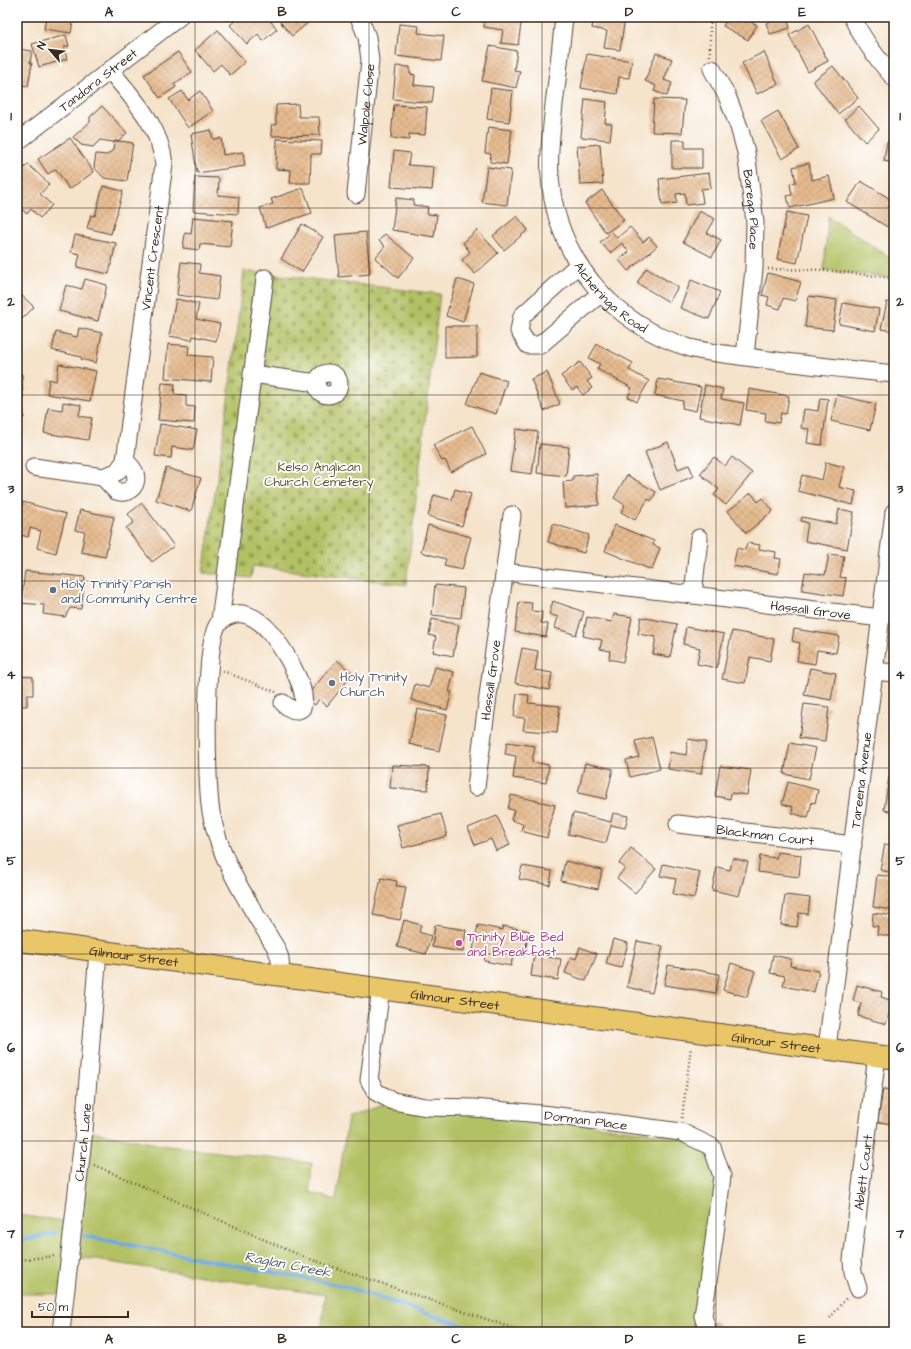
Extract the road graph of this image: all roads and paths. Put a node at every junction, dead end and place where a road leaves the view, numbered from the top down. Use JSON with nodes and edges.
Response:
{"nodes":[{"id":1,"x":179,"y":17,"type":"edge"},
{"id":2,"x":359,"y":17,"type":"edge"},
{"id":3,"x":564,"y":17,"type":"edge"},
{"id":4,"x":710,"y":17,"type":"edge"},
{"id":5,"x":852,"y":17,"type":"edge"},
{"id":6,"x":712,"y":69,"type":"joint"},
{"id":7,"x":110,"y":70,"type":"junction"},
{"id":8,"x":894,"y":78,"type":"edge"},
{"id":9,"x":17,"y":142,"type":"edge"},
{"id":10,"x":356,"y":194,"type":"dead end"},
{"id":11,"x":578,"y":265,"type":"junction"},
{"id":12,"x":754,"y":269,"type":"junction"},
{"id":13,"x":265,"y":278,"type":"dead end"},
{"id":14,"x":894,"y":278,"type":"edge"},
{"id":15,"x":601,"y":293,"type":"junction"},
{"id":16,"x":745,"y":356,"type":"junction"},
{"id":17,"x":252,"y":374,"type":"junction"},
{"id":18,"x":894,"y":374,"type":"edge"},
{"id":19,"x":317,"y":383,"type":"dead end"},
{"id":20,"x":34,"y":467,"type":"dead end"},
{"id":21,"x":894,"y":512,"type":"edge"},
{"id":22,"x":512,"y":515,"type":"dead end"},
{"id":23,"x":700,"y":538,"type":"dead end"},
{"id":24,"x":505,"y":572,"type":"junction"},
{"id":25,"x":693,"y":595,"type":"junction"},
{"id":26,"x":881,"y":618,"type":"junction"},
{"id":27,"x":220,"y":621,"type":"junction"},
{"id":28,"x":219,"y":669,"type":"dead end"},
{"id":29,"x":875,"y":671,"type":"junction"},
{"id":30,"x":894,"y":673,"type":"edge"},
{"id":31,"x":297,"y":709,"type":"joint"},
{"id":32,"x":476,"y":787,"type":"dead end"},
{"id":33,"x":678,"y":824,"type":"dead end"},
{"id":34,"x":853,"y":845,"type":"junction"},
{"id":35,"x":17,"y":940,"type":"edge"},
{"id":36,"x":98,"y":951,"type":"junction"},
{"id":37,"x":280,"y":975,"type":"junction"},
{"id":38,"x":381,"y":988,"type":"junction"},
{"id":39,"x":693,"y":1030,"type":"junction"},
{"id":40,"x":827,"y":1048,"type":"junction"},
{"id":41,"x":886,"y":1057,"type":"edge"},
{"id":42,"x":681,"y":1132,"type":"junction"},
{"id":43,"x":80,"y":1166,"type":"junction"},
{"id":44,"x":70,"y":1256,"type":"junction"},
{"id":45,"x":17,"y":1260,"type":"edge"},
{"id":46,"x":858,"y":1288,"type":"joint"},
{"id":47,"x":830,"y":1318,"type":"dead end"},
{"id":48,"x":61,"y":1332,"type":"edge"},
{"id":49,"x":524,"y":1332,"type":"edge"},
{"id":50,"x":708,"y":1332,"type":"edge"}],
"edges":[{"from":1,"to":7,"type":"street","name":"Tandora Street"},
{"from":2,"to":10,"type":"street","name":"Walpole Close"},
{"from":3,"to":11,"type":"street","name":"Alcheringa Road"},
{"from":4,"to":6,"type":"path"},
{"from":5,"to":8,"type":"street"},
{"from":6,"to":12,"type":"street","name":"Barega Place"},
{"from":7,"to":9,"type":"street","name":"Tandora Street"},
{"from":7,"to":20,"type":"street","name":"Vincent Crescent"},
{"from":11,"to":15,"type":"street","name":"Alcheringa Road"},
{"from":11,"to":15,"type":"street"},
{"from":12,"to":14,"type":"path"},
{"from":12,"to":16,"type":"street","name":"Barega Place"},
{"from":13,"to":17,"type":"street"},
{"from":15,"to":16,"type":"street","name":"Alcheringa Road"},
{"from":16,"to":18,"type":"street","name":"Alcheringa Road"},
{"from":17,"to":19,"type":"street"},
{"from":17,"to":27,"type":"street"},
{"from":21,"to":26,"type":"street","name":"Tareena Avenue"},
{"from":22,"to":24,"type":"street","name":"Hassall Grove"},
{"from":23,"to":25,"type":"street"},
{"from":24,"to":25,"type":"street","name":"Hassall Grove"},
{"from":24,"to":32,"type":"street","name":"Hassall Grove"},
{"from":25,"to":26,"type":"street","name":"Hassall Grove"},
{"from":26,"to":29,"type":"street","name":"Tareena Avenue"},
{"from":27,"to":31,"type":"street"},
{"from":27,"to":37,"type":"street"},
{"from":28,"to":31,"type":"path"},
{"from":29,"to":30,"type":"street"},
{"from":29,"to":34,"type":"street","name":"Tareena Avenue"},
{"from":33,"to":34,"type":"street","name":"Blackman Court"},
{"from":34,"to":40,"type":"street","name":"Tareena Avenue"},
{"from":35,"to":36,"type":"main road","name":"Gilmour Street"},
{"from":36,"to":37,"type":"main road","name":"Gilmour Street"},
{"from":36,"to":43,"type":"street","name":"Church Lane"},
{"from":37,"to":38,"type":"main road","name":"Gilmour Street"},
{"from":38,"to":39,"type":"main road","name":"Gilmour Street"},
{"from":38,"to":42,"type":"street","name":"Dorman Place"},
{"from":39,"to":40,"type":"main road","name":"Gilmour Street"},
{"from":39,"to":42,"type":"path"},
{"from":40,"to":41,"type":"main road","name":"Gilmour Street"},
{"from":41,"to":46,"type":"street","name":"Ablett Court"},
{"from":42,"to":50,"type":"street","name":"Dorman Place"},
{"from":43,"to":44,"type":"street","name":"Church Lane"},
{"from":43,"to":49,"type":"path"},
{"from":44,"to":45,"type":"path"},
{"from":44,"to":48,"type":"street","name":"Church Lane"},
{"from":46,"to":47,"type":"path"}]}
